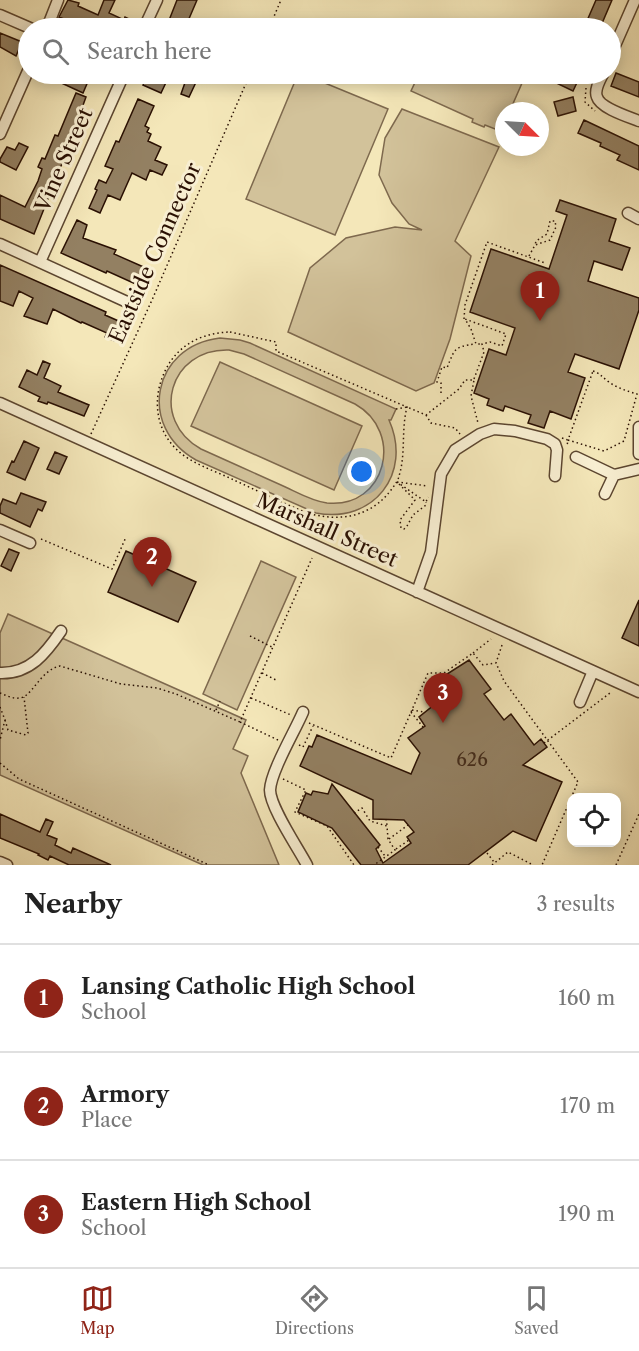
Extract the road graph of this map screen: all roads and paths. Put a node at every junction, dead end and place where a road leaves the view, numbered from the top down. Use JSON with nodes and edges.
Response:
{"nodes":[{"id":1,"x":58,"y":0,"type":"edge"},
{"id":2,"x":157,"y":0,"type":"edge"},
{"id":3,"x":281,"y":0,"type":"edge"},
{"id":4,"x":635,"y":0,"type":"edge"},
{"id":5,"x":0,"y":15,"type":"edge"},
{"id":6,"x":51,"y":18,"type":"edge"},
{"id":7,"x":149,"y":18,"type":"edge"},
{"id":8,"x":273,"y":18,"type":"edge"},
{"id":9,"x":18,"y":23,"type":"edge"},
{"id":10,"x":621,"y":32,"type":"edge"},
{"id":11,"x":22,"y":84,"type":"edge"},
{"id":12,"x":120,"y":84,"type":"edge"},
{"id":13,"x":246,"y":84,"type":"edge"},
{"id":14,"x":598,"y":84,"type":"edge"},
{"id":15,"x":639,"y":122,"type":"edge"},
{"id":16,"x":0,"y":134,"type":"edge"},
{"id":17,"x":628,"y":213,"type":"dead end"},
{"id":18,"x":639,"y":219,"type":"edge"},
{"id":19,"x":0,"y":244,"type":"edge"},
{"id":20,"x":535,"y":245,"type":"junction"},
{"id":21,"x":528,"y":257,"type":"junction"},
{"id":22,"x":40,"y":262,"type":"junction"},
{"id":23,"x":545,"y":263,"type":"dead end"},
{"id":24,"x":127,"y":302,"type":"dead end"},
{"id":25,"x":465,"y":320,"type":"junction"},
{"id":26,"x":476,"y":344,"type":"junction"},
{"id":27,"x":482,"y":344,"type":"junction"},
{"id":28,"x":474,"y":380,"type":"junction"},
{"id":29,"x":441,"y":393,"type":"dead end"},
{"id":30,"x":0,"y":403,"type":"edge"},
{"id":31,"x":407,"y":408,"type":"junction"},
{"id":32,"x":396,"y":409,"type":"dead end"},
{"id":33,"x":426,"y":415,"type":"junction"},
{"id":34,"x":639,"y":427,"type":"edge"},
{"id":35,"x":480,"y":434,"type":"junction"},
{"id":36,"x":454,"y":439,"type":"dead end"},
{"id":37,"x":568,"y":440,"type":"joint"},
{"id":38,"x":87,"y":443,"type":"junction"},
{"id":39,"x":639,"y":454,"type":"edge"},
{"id":40,"x":576,"y":457,"type":"dead end"},
{"id":41,"x":639,"y":470,"type":"edge"},
{"id":42,"x":615,"y":475,"type":"junction"},
{"id":43,"x":555,"y":476,"type":"dead end"},
{"id":44,"x":396,"y":482,"type":"junction"},
{"id":45,"x":428,"y":486,"type":"dead end"},
{"id":46,"x":605,"y":494,"type":"dead end"},
{"id":47,"x":428,"y":496,"type":"dead end"},
{"id":48,"x":426,"y":502,"type":"junction"},
{"id":49,"x":0,"y":530,"type":"edge"},
{"id":50,"x":126,"y":537,"type":"dead end"},
{"id":51,"x":33,"y":540,"type":"joint"},
{"id":52,"x":312,"y":558,"type":"dead end"},
{"id":53,"x":417,"y":592,"type":"junction"},
{"id":54,"x":61,"y":630,"type":"dead end"},
{"id":55,"x":250,"y":636,"type":"dead end"},
{"id":56,"x":491,"y":639,"type":"dead end"},
{"id":57,"x":502,"y":645,"type":"dead end"},
{"id":58,"x":273,"y":648,"type":"junction"},
{"id":59,"x":473,"y":653,"type":"junction"},
{"id":60,"x":496,"y":663,"type":"junction"},
{"id":61,"x":454,"y":666,"type":"junction"},
{"id":62,"x":457,"y":671,"type":"dead end"},
{"id":63,"x":593,"y":671,"type":"junction"},
{"id":64,"x":0,"y":673,"type":"edge"},
{"id":65,"x":262,"y":673,"type":"junction"},
{"id":66,"x":276,"y":680,"type":"dead end"},
{"id":67,"x":639,"y":692,"type":"edge"},
{"id":68,"x":0,"y":693,"type":"edge"},
{"id":69,"x":610,"y":693,"type":"dead end"},
{"id":70,"x":24,"y":697,"type":"junction"},
{"id":71,"x":251,"y":698,"type":"junction"},
{"id":72,"x":220,"y":701,"type":"dead end"},
{"id":73,"x":580,"y":702,"type":"dead end"},
{"id":74,"x":0,"y":707,"type":"edge"},
{"id":75,"x":215,"y":711,"type":"junction"},
{"id":76,"x":411,"y":711,"type":"junction"},
{"id":77,"x":424,"y":712,"type":"dead end"},
{"id":78,"x":302,"y":716,"type":"junction"},
{"id":79,"x":5,"y":720,"type":"junction"},
{"id":80,"x":240,"y":722,"type":"junction"},
{"id":81,"x":313,"y":725,"type":"junction"},
{"id":82,"x":423,"y":727,"type":"dead end"},
{"id":83,"x":0,"y":740,"type":"edge"},
{"id":84,"x":548,"y":740,"type":"junction"},
{"id":85,"x":289,"y":743,"type":"junction"},
{"id":86,"x":544,"y":743,"type":"dead end"},
{"id":87,"x":303,"y":747,"type":"junction"},
{"id":88,"x":308,"y":749,"type":"dead end"},
{"id":89,"x":0,"y":763,"type":"edge"},
{"id":90,"x":274,"y":775,"type":"junction"},
{"id":91,"x":306,"y":790,"type":"junction"},
{"id":92,"x":312,"y":793,"type":"dead end"},
{"id":93,"x":354,"y":813,"type":"dead end"},
{"id":94,"x":639,"y":814,"type":"edge"},
{"id":95,"x":386,"y":819,"type":"dead end"},
{"id":96,"x":408,"y":825,"type":"dead end"},
{"id":97,"x":387,"y":826,"type":"junction"},
{"id":98,"x":388,"y":840,"type":"junction"},
{"id":99,"x":409,"y":840,"type":"dead end"},
{"id":100,"x":378,"y":847,"type":"dead end"},
{"id":101,"x":395,"y":850,"type":"junction"},
{"id":102,"x":487,"y":853,"type":"dead end"},
{"id":103,"x":386,"y":857,"type":"junction"},
{"id":104,"x":0,"y":862,"type":"edge"},
{"id":105,"x":493,"y":864,"type":"edge"},
{"id":106,"x":8,"y":865,"type":"edge"},
{"id":107,"x":209,"y":865,"type":"edge"},
{"id":108,"x":307,"y":865,"type":"edge"},
{"id":109,"x":354,"y":865,"type":"edge"},
{"id":110,"x":374,"y":865,"type":"edge"},
{"id":111,"x":533,"y":865,"type":"edge"},
{"id":112,"x":543,"y":865,"type":"edge"},
{"id":113,"x":616,"y":865,"type":"edge"}],
"edges":[{"from":1,"to":6,"type":"street"},
{"from":2,"to":7,"type":"street"},
{"from":3,"to":8,"type":"path"},
{"from":4,"to":10,"type":"street"},
{"from":5,"to":9,"type":"street"},
{"from":11,"to":16,"type":"street"},
{"from":12,"to":22,"type":"street","name":"Vine Street"},
{"from":13,"to":38,"type":"path","name":"Eastside Connector"},
{"from":14,"to":15,"type":"street"},
{"from":17,"to":18,"type":"street"},
{"from":19,"to":22,"type":"street"},
{"from":20,"to":20,"type":"path"},
{"from":20,"to":21,"type":"path"},
{"from":21,"to":23,"type":"path"},
{"from":21,"to":25,"type":"path"},
{"from":22,"to":24,"type":"street"},
{"from":25,"to":26,"type":"path"},
{"from":25,"to":27,"type":"path"},
{"from":26,"to":27,"type":"path"},
{"from":26,"to":29,"type":"path"},
{"from":27,"to":28,"type":"path"},
{"from":28,"to":33,"type":"path"},
{"from":28,"to":35,"type":"path"},
{"from":30,"to":38,"type":"street","name":"Marshall Street"},
{"from":31,"to":32,"type":"path"},
{"from":31,"to":33,"type":"path"},
{"from":31,"to":44,"type":"path"},
{"from":31,"to":44,"type":"path"},
{"from":33,"to":36,"type":"path"},
{"from":34,"to":39,"type":"street"},
{"from":35,"to":43,"type":"street"},
{"from":35,"to":53,"type":"street"},
{"from":37,"to":37,"type":"path"},
{"from":38,"to":53,"type":"street","name":"Marshall Street"},
{"from":40,"to":42,"type":"street"},
{"from":41,"to":42,"type":"street"},
{"from":42,"to":46,"type":"street"},
{"from":44,"to":45,"type":"path"},
{"from":44,"to":48,"type":"path"},
{"from":44,"to":48,"type":"path"},
{"from":47,"to":48,"type":"path"},
{"from":49,"to":51,"type":"street"},
{"from":50,"to":51,"type":"path"},
{"from":52,"to":58,"type":"path"},
{"from":53,"to":63,"type":"street","name":"Marshall Street"},
{"from":54,"to":64,"type":"street"},
{"from":55,"to":58,"type":"path"},
{"from":56,"to":59,"type":"path"},
{"from":57,"to":60,"type":"path"},
{"from":58,"to":65,"type":"path"},
{"from":59,"to":60,"type":"path"},
{"from":59,"to":61,"type":"path"},
{"from":60,"to":84,"type":"path"},
{"from":61,"to":62,"type":"path"},
{"from":61,"to":76,"type":"path"},
{"from":63,"to":67,"type":"street","name":"Marshall Street"},
{"from":63,"to":73,"type":"street"},
{"from":65,"to":66,"type":"path"},
{"from":65,"to":71,"type":"path"},
{"from":68,"to":70,"type":"path"},
{"from":69,"to":84,"type":"path"},
{"from":70,"to":75,"type":"path"},
{"from":70,"to":79,"type":"path"},
{"from":71,"to":78,"type":"path"},
{"from":71,"to":80,"type":"path"},
{"from":72,"to":75,"type":"path"},
{"from":74,"to":79,"type":"path"},
{"from":75,"to":80,"type":"path"},
{"from":76,"to":77,"type":"path"},
{"from":76,"to":81,"type":"path"},
{"from":76,"to":82,"type":"path"},
{"from":78,"to":81,"type":"path"},
{"from":78,"to":85,"type":"street"},
{"from":79,"to":83,"type":"path"},
{"from":80,"to":85,"type":"path"},
{"from":81,"to":87,"type":"path"},
{"from":84,"to":86,"type":"path"},
{"from":84,"to":112,"type":"path"},
{"from":85,"to":87,"type":"path"},
{"from":85,"to":90,"type":"street"},
{"from":87,"to":88,"type":"path"},
{"from":89,"to":107,"type":"path"},
{"from":90,"to":91,"type":"path"},
{"from":90,"to":108,"type":"street"},
{"from":91,"to":92,"type":"path"},
{"from":91,"to":109,"type":"path"},
{"from":93,"to":97,"type":"path"},
{"from":94,"to":113,"type":"path"},
{"from":95,"to":97,"type":"path"},
{"from":96,"to":98,"type":"path"},
{"from":97,"to":98,"type":"path"},
{"from":98,"to":101,"type":"path"},
{"from":99,"to":101,"type":"path"},
{"from":100,"to":103,"type":"path"},
{"from":101,"to":103,"type":"path"},
{"from":102,"to":105,"type":"path"},
{"from":103,"to":110,"type":"path"},
{"from":104,"to":106,"type":"street"},
{"from":105,"to":111,"type":"path"}]}
